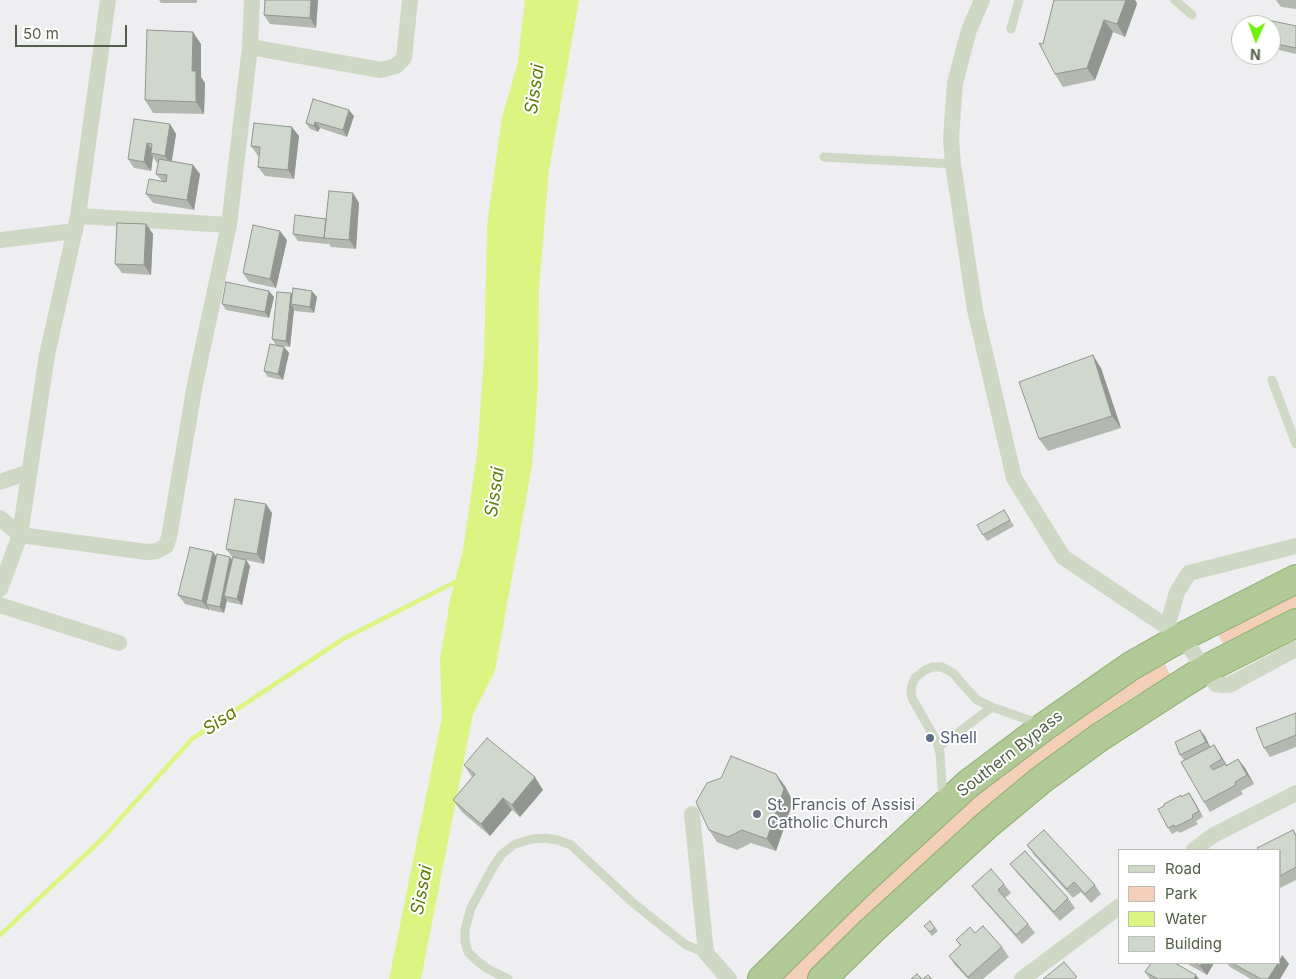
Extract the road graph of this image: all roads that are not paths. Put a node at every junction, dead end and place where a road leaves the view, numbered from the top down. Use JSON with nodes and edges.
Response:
{"nodes":[{"id":1,"x":108,"y":0,"type":"edge"},
{"id":2,"x":252,"y":0,"type":"edge"},
{"id":3,"x":410,"y":0,"type":"edge"},
{"id":4,"x":982,"y":0,"type":"edge"},
{"id":5,"x":1019,"y":0,"type":"edge"},
{"id":6,"x":1175,"y":0,"type":"edge"},
{"id":7,"x":1192,"y":15,"type":"dead end"},
{"id":8,"x":1011,"y":29,"type":"dead end"},
{"id":9,"x":250,"y":47,"type":"junction"},
{"id":10,"x":824,"y":157,"type":"dead end"},
{"id":11,"x":953,"y":164,"type":"junction"},
{"id":12,"x":76,"y":224,"type":"junction"},
{"id":13,"x":229,"y":225,"type":"junction"},
{"id":14,"x":0,"y":240,"type":"edge"},
{"id":15,"x":1272,"y":380,"type":"dead end"},
{"id":16,"x":1296,"y":444,"type":"edge"},
{"id":17,"x":29,"y":472,"type":"junction"},
{"id":18,"x":0,"y":482,"type":"edge"},
{"id":19,"x":0,"y":518,"type":"edge"},
{"id":20,"x":20,"y":535,"type":"junction"},
{"id":21,"x":1296,"y":546,"type":"edge"},
{"id":22,"x":1296,"y":579,"type":"edge"},
{"id":23,"x":0,"y":589,"type":"edge"},
{"id":24,"x":0,"y":605,"type":"edge"},
{"id":25,"x":1296,"y":622,"type":"edge"},
{"id":26,"x":1175,"y":632,"type":"junction"},
{"id":27,"x":119,"y":643,"type":"dead end"},
{"id":28,"x":1296,"y":649,"type":"edge"},
{"id":29,"x":1206,"y":669,"type":"junction"},
{"id":30,"x":992,"y":707,"type":"junction"},
{"id":31,"x":1045,"y":726,"type":"junction"},
{"id":32,"x":939,"y":747,"type":"junction"},
{"id":33,"x":1296,"y":793,"type":"edge"},
{"id":34,"x":944,"y":806,"type":"junction"},
{"id":35,"x":692,"y":814,"type":"dead end"},
{"id":36,"x":1195,"y":849,"type":"edge"},
{"id":37,"x":1118,"y":907,"type":"edge"},
{"id":38,"x":706,"y":953,"type":"junction"},
{"id":39,"x":508,"y":979,"type":"edge"},
{"id":40,"x":729,"y":979,"type":"edge"},
{"id":41,"x":762,"y":979,"type":"edge"},
{"id":42,"x":822,"y":979,"type":"edge"},
{"id":43,"x":1022,"y":979,"type":"edge"}],
"edges":[{"from":1,"to":12,"type":"street"},
{"from":2,"to":9,"type":"street"},
{"from":3,"to":9,"type":"street"},
{"from":4,"to":11,"type":"street"},
{"from":5,"to":8,"type":"lane"},
{"from":6,"to":7,"type":"lane"},
{"from":9,"to":13,"type":"street"},
{"from":10,"to":11,"type":"lane"},
{"from":11,"to":26,"type":"street"},
{"from":12,"to":13,"type":"street"},
{"from":12,"to":14,"type":"street"},
{"from":12,"to":17,"type":"street"},
{"from":13,"to":20,"type":"street"},
{"from":15,"to":16,"type":"lane"},
{"from":17,"to":18,"type":"street"},
{"from":17,"to":20,"type":"street"},
{"from":19,"to":20,"type":"street"},
{"from":20,"to":23,"type":"street"},
{"from":21,"to":26,"type":"street"},
{"from":22,"to":26,"type":"highway","name":"Southern Bypass"},
{"from":24,"to":27,"type":"street"},
{"from":25,"to":29,"type":"highway"},
{"from":26,"to":29,"type":"street"},
{"from":26,"to":31,"type":"highway","name":"Southern Bypass"},
{"from":28,"to":29,"type":"street"},
{"from":29,"to":42,"type":"highway"},
{"from":30,"to":31,"type":"lane"},
{"from":30,"to":32,"type":"lane"},
{"from":30,"to":32,"type":"lane"},
{"from":31,"to":34,"type":"highway","name":"Southern Bypass"},
{"from":32,"to":34,"type":"lane"},
{"from":33,"to":36,"type":"street"},
{"from":34,"to":41,"type":"highway","name":"Southern Bypass"},
{"from":35,"to":38,"type":"street"},
{"from":37,"to":43,"type":"street"},
{"from":38,"to":39,"type":"lane"},
{"from":38,"to":40,"type":"street"}]}
